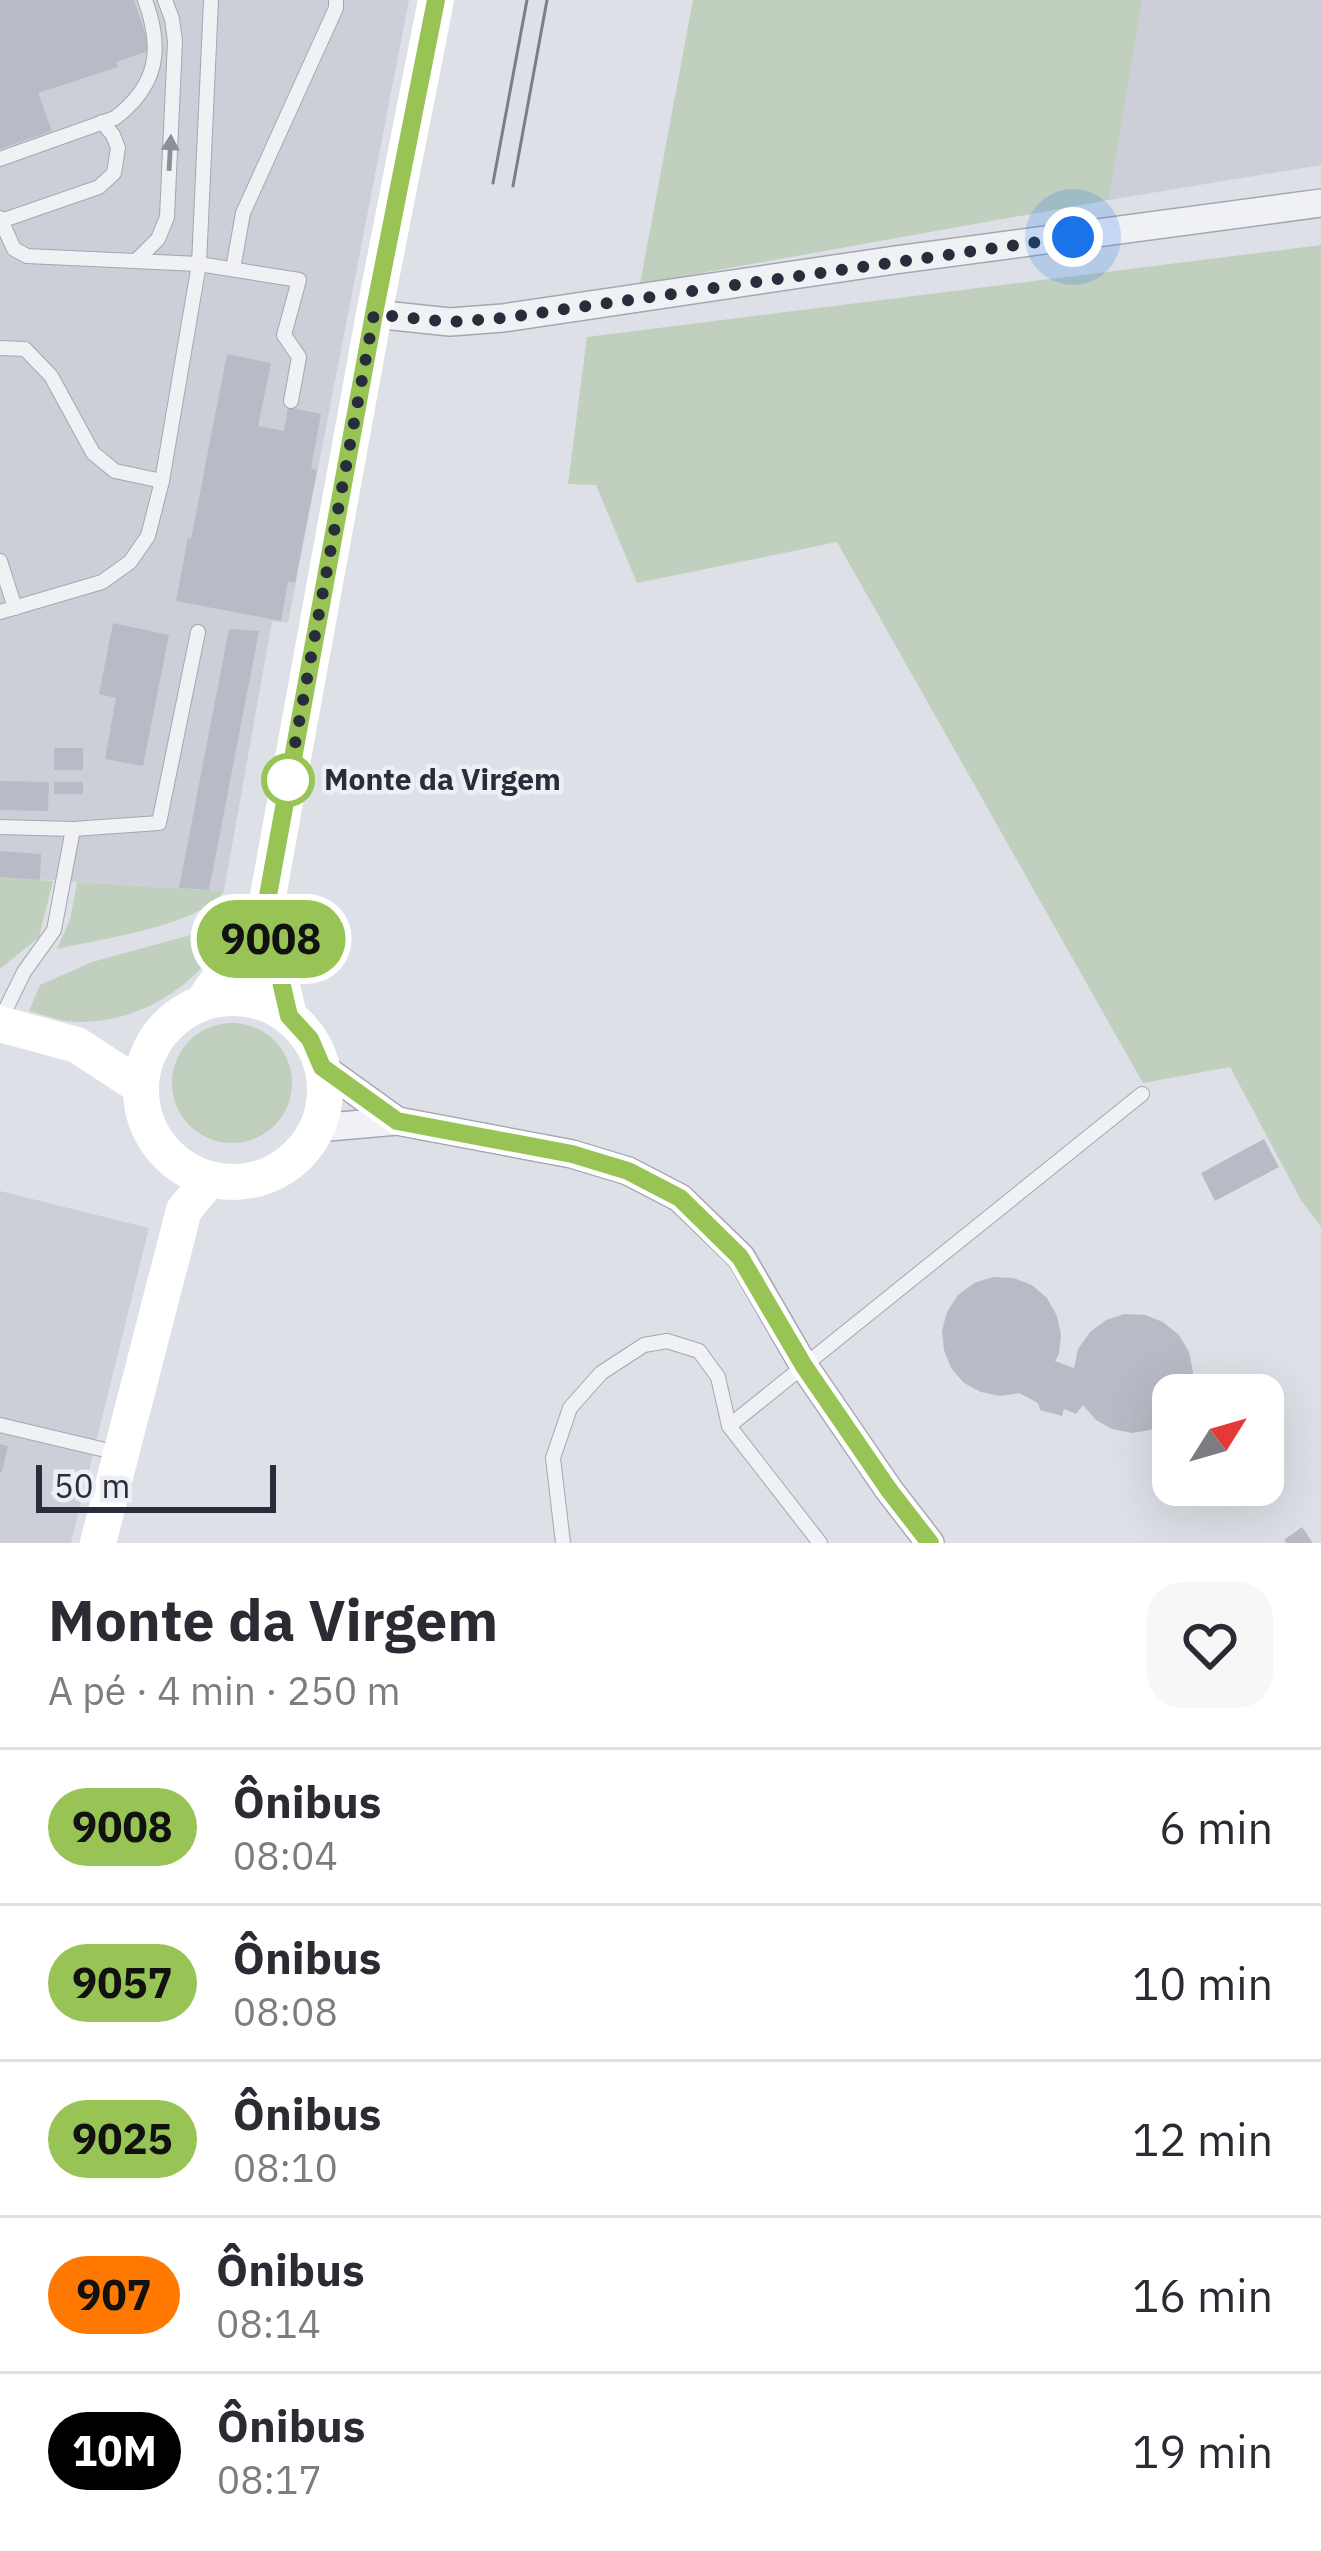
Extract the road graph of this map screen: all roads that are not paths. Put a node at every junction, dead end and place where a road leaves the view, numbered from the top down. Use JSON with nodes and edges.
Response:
{"nodes":[{"id":1,"x":145,"y":0,"type":"edge"},
{"id":2,"x":165,"y":0,"type":"edge"},
{"id":3,"x":211,"y":0,"type":"edge"},
{"id":4,"x":335,"y":0,"type":"edge"},
{"id":5,"x":436,"y":0,"type":"edge"},
{"id":6,"x":102,"y":122,"type":"junction"},
{"id":7,"x":0,"y":159,"type":"edge"},
{"id":8,"x":1321,"y":203,"type":"edge"},
{"id":9,"x":0,"y":220,"type":"edge"},
{"id":10,"x":137,"y":260,"type":"junction"},
{"id":11,"x":199,"y":264,"type":"junction"},
{"id":12,"x":233,"y":269,"type":"junction"},
{"id":13,"x":374,"y":314,"type":"junction"},
{"id":14,"x":0,"y":348,"type":"edge"},
{"id":15,"x":291,"y":400,"type":"dead end"},
{"id":16,"x":161,"y":481,"type":"junction"},
{"id":17,"x":0,"y":561,"type":"edge"},
{"id":18,"x":8,"y":610,"type":"edge"},
{"id":19,"x":198,"y":632,"type":"dead end"},
{"id":20,"x":0,"y":826,"type":"edge"},
{"id":21,"x":73,"y":829,"type":"junction"},
{"id":22,"x":265,"y":912,"type":"junction"},
{"id":23,"x":203,"y":1002,"type":"junction"},
{"id":24,"x":289,"y":1016,"type":"junction"},
{"id":25,"x":0,"y":1023,"type":"edge"},
{"id":26,"x":164,"y":1028,"type":"junction"},
{"id":27,"x":76,"y":1045,"type":"junction"},
{"id":28,"x":322,"y":1067,"type":"junction"},
{"id":29,"x":141,"y":1088,"type":"junction"},
{"id":30,"x":1142,"y":1094,"type":"dead end"},
{"id":31,"x":397,"y":1121,"type":"junction"},
{"id":32,"x":316,"y":1128,"type":"junction"},
{"id":33,"x":174,"y":1160,"type":"junction"},
{"id":34,"x":209,"y":1180,"type":"junction"},
{"id":35,"x":184,"y":1210,"type":"junction"},
{"id":36,"x":804,"y":1366,"type":"junction"},
{"id":37,"x":0,"y":1425,"type":"edge"},
{"id":38,"x":729,"y":1426,"type":"junction"},
{"id":39,"x":121,"y":1454,"type":"junction"},
{"id":40,"x":98,"y":1543,"type":"edge"},
{"id":41,"x":562,"y":1543,"type":"edge"},
{"id":42,"x":820,"y":1543,"type":"edge"},
{"id":43,"x":931,"y":1543,"type":"edge"}],
"edges":[{"from":1,"to":6,"type":"lane"},
{"from":10,"to":2,"type":"lane","one_way":true},
{"from":3,"to":11,"type":"lane"},
{"from":4,"to":12,"type":"lane"},
{"from":5,"to":13,"type":"main road"},
{"from":6,"to":7,"type":"lane"},
{"from":6,"to":9,"type":"lane"},
{"from":8,"to":13,"type":"street"},
{"from":9,"to":10,"type":"lane"},
{"from":10,"to":11,"type":"lane"},
{"from":11,"to":12,"type":"lane"},
{"from":11,"to":16,"type":"lane"},
{"from":12,"to":15,"type":"lane"},
{"from":13,"to":22,"type":"main road"},
{"from":14,"to":16,"type":"lane"},
{"from":16,"to":18,"type":"lane"},
{"from":17,"to":18,"type":"lane"},
{"from":19,"to":21,"type":"lane"},
{"from":20,"to":21,"type":"lane"},
{"from":21,"to":25,"type":"lane"},
{"from":22,"to":23,"type":"main road"},
{"from":22,"to":24,"type":"main road"},
{"from":23,"to":24,"type":"main road"},
{"from":23,"to":26,"type":"main road"},
{"from":24,"to":28,"type":"main road"},
{"from":25,"to":27,"type":"main road"},
{"from":26,"to":27,"type":"main road"},
{"from":26,"to":29,"type":"main road"},
{"from":27,"to":29,"type":"main road"},
{"from":28,"to":31,"type":"street"},
{"from":28,"to":32,"type":"main road"},
{"from":29,"to":33,"type":"main road"},
{"from":30,"to":36,"type":"lane"},
{"from":31,"to":32,"type":"street"},
{"from":31,"to":36,"type":"street"},
{"from":32,"to":34,"type":"main road"},
{"from":33,"to":34,"type":"main road"},
{"from":33,"to":35,"type":"main road"},
{"from":34,"to":35,"type":"main road"},
{"from":35,"to":39,"type":"main road"},
{"from":36,"to":38,"type":"lane"},
{"from":36,"to":43,"type":"street"},
{"from":37,"to":39,"type":"lane"},
{"from":38,"to":41,"type":"lane"},
{"from":38,"to":42,"type":"lane"},
{"from":39,"to":40,"type":"main road"}]}
